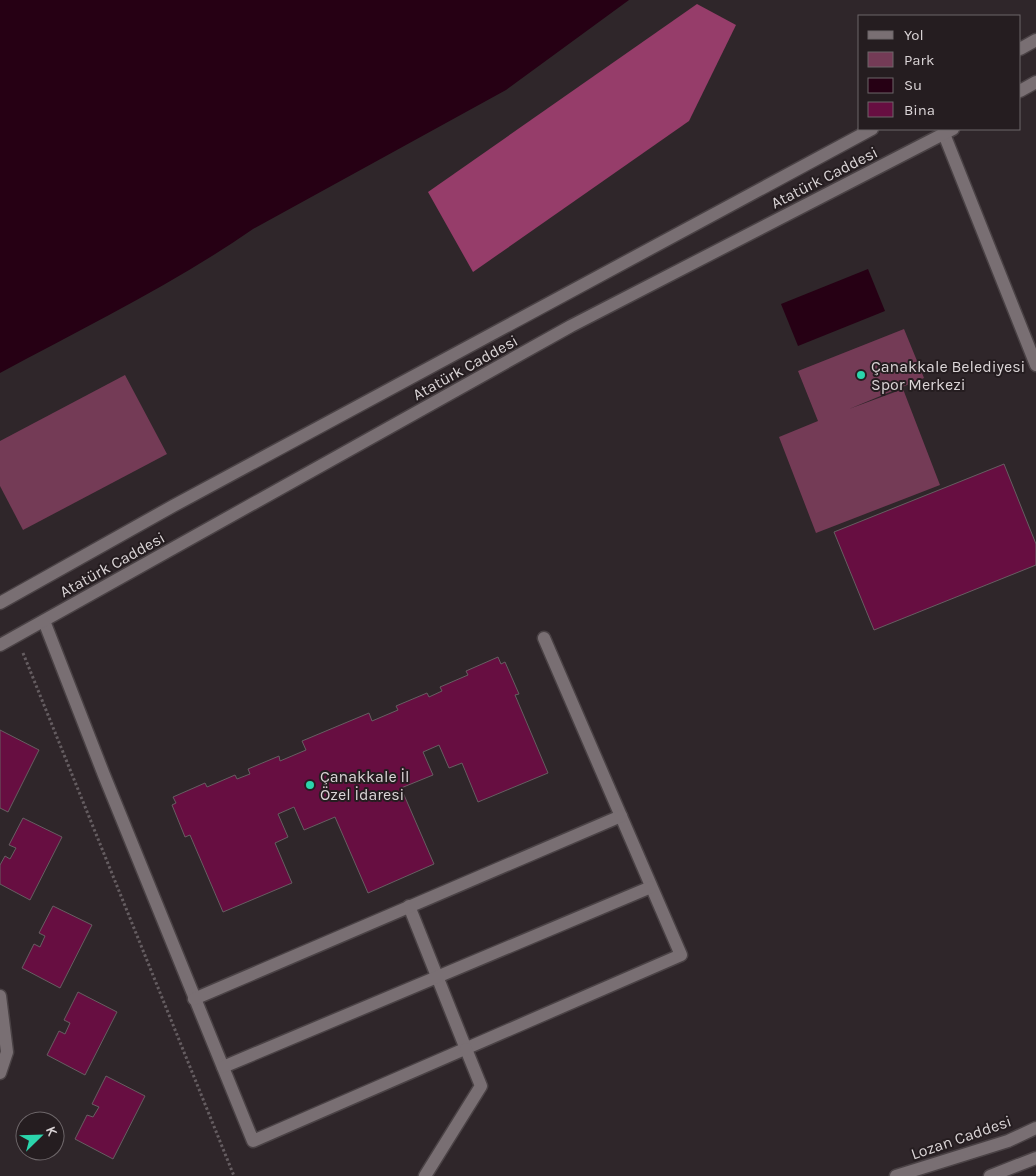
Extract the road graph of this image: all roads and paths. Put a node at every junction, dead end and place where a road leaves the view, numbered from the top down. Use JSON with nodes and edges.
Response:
{"nodes":[{"id":1,"x":1036,"y":40,"type":"edge"},
{"id":2,"x":1021,"y":48,"type":"edge"},
{"id":3,"x":1036,"y":82,"type":"edge"},
{"id":4,"x":1021,"y":90,"type":"edge"},
{"id":5,"x":870,"y":130,"type":"edge"},
{"id":6,"x":949,"y":131,"type":"edge"},
{"id":7,"x":1036,"y":365,"type":"edge"},
{"id":8,"x":0,"y":603,"type":"edge"},
{"id":9,"x":44,"y":621,"type":"junction"},
{"id":10,"x":17,"y":636,"type":"junction"},
{"id":11,"x":544,"y":638,"type":"dead end"},
{"id":12,"x":0,"y":645,"type":"edge"},
{"id":13,"x":621,"y":816,"type":"junction"},
{"id":14,"x":651,"y":887,"type":"junction"},
{"id":15,"x":409,"y":906,"type":"junction"},
{"id":16,"x":438,"y":977,"type":"junction"},
{"id":17,"x":0,"y":996,"type":"edge"},
{"id":18,"x":194,"y":998,"type":"junction"},
{"id":19,"x":466,"y":1049,"type":"junction"},
{"id":20,"x":223,"y":1067,"type":"junction"},
{"id":21,"x":0,"y":1073,"type":"edge"},
{"id":22,"x":1036,"y":1128,"type":"edge"},
{"id":23,"x":1036,"y":1158,"type":"edge"},
{"id":24,"x":234,"y":1176,"type":"edge"},
{"id":25,"x":425,"y":1176,"type":"edge"},
{"id":26,"x":896,"y":1176,"type":"edge"},
{"id":27,"x":990,"y":1176,"type":"edge"}],
"edges":[{"from":1,"to":2,"type":"main road"},
{"from":3,"to":4,"type":"main road"},
{"from":5,"to":8,"type":"main road","name":"Atatürk Caddesi"},
{"from":6,"to":7,"type":"main road"},
{"from":6,"to":9,"type":"main road","name":"Atatürk Caddesi"},
{"from":9,"to":10,"type":"main road","name":"Atatürk Caddesi"},
{"from":9,"to":18,"type":"main road"},
{"from":10,"to":12,"type":"main road","name":"Atatürk Caddesi"},
{"from":10,"to":24,"type":"path"},
{"from":11,"to":13,"type":"main road"},
{"from":13,"to":14,"type":"main road"},
{"from":13,"to":15,"type":"main road"},
{"from":14,"to":16,"type":"main road"},
{"from":14,"to":19,"type":"main road"},
{"from":15,"to":16,"type":"main road"},
{"from":15,"to":18,"type":"main road"},
{"from":16,"to":19,"type":"main road"},
{"from":16,"to":20,"type":"main road"},
{"from":17,"to":21,"type":"main road"},
{"from":18,"to":20,"type":"main road"},
{"from":19,"to":20,"type":"main road"},
{"from":19,"to":25,"type":"main road"},
{"from":22,"to":26,"type":"main road","name":"Lozan Caddesi"},
{"from":23,"to":27,"type":"main road"}]}
